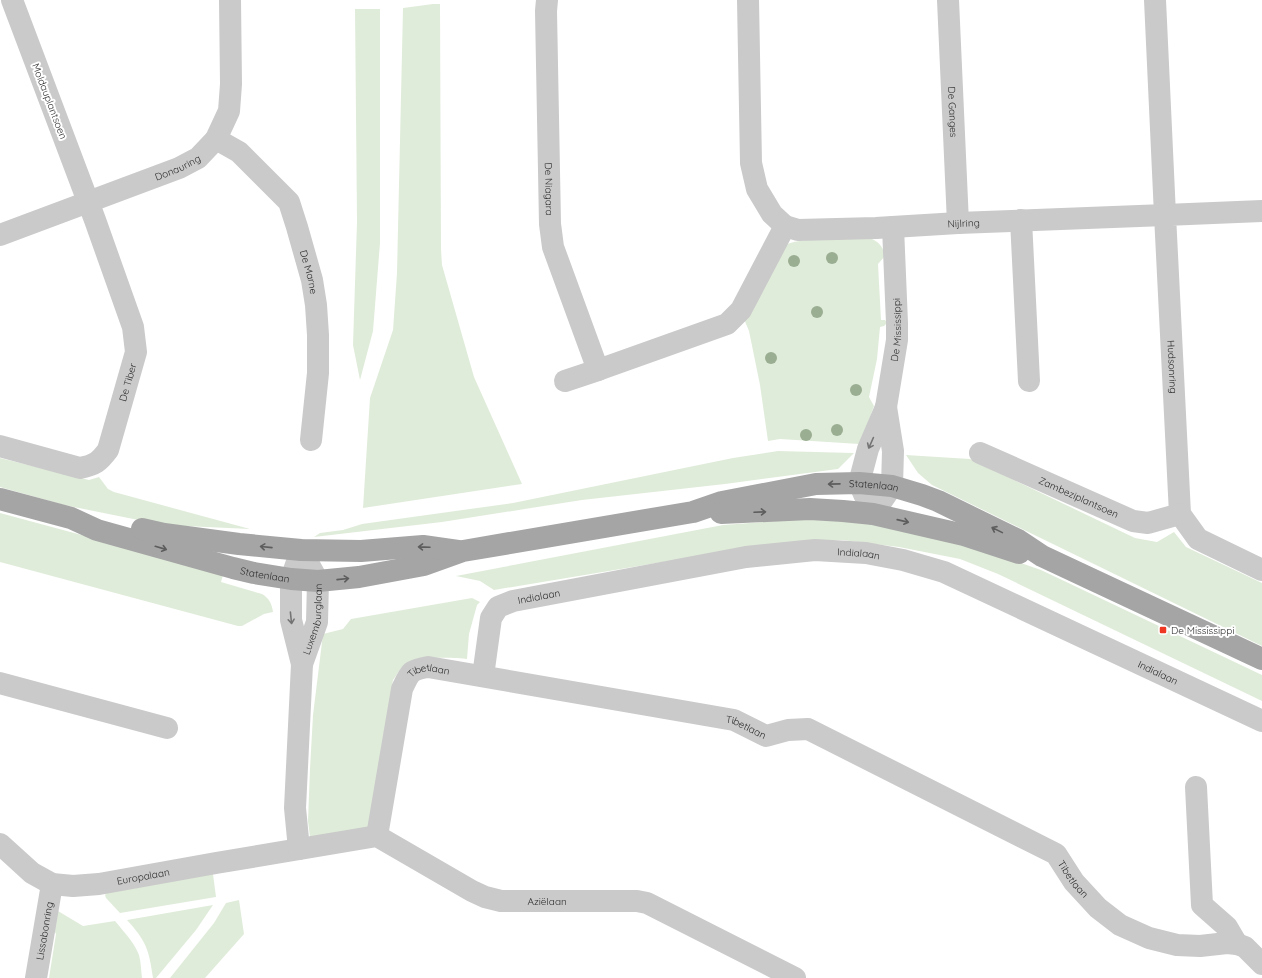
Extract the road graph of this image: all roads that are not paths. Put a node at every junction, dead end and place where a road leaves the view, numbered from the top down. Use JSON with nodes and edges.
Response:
{"nodes":[{"id":1,"x":12,"y":0,"type":"edge"},
{"id":2,"x":230,"y":0,"type":"edge"},
{"id":3,"x":547,"y":0,"type":"edge"},
{"id":4,"x":748,"y":0,"type":"edge"},
{"id":5,"x":948,"y":0,"type":"edge"},
{"id":6,"x":1155,"y":0,"type":"edge"},
{"id":7,"x":216,"y":139,"type":"junction"},
{"id":8,"x":88,"y":203,"type":"junction"},
{"id":9,"x":1262,"y":210,"type":"edge"},
{"id":10,"x":1165,"y":215,"type":"junction"},
{"id":11,"x":1021,"y":220,"type":"junction"},
{"id":12,"x":958,"y":223,"type":"junction"},
{"id":13,"x":785,"y":226,"type":"junction"},
{"id":14,"x":894,"y":227,"type":"junction"},
{"id":15,"x":0,"y":235,"type":"edge"},
{"id":16,"x":598,"y":370,"type":"junction"},
{"id":17,"x":1028,"y":381,"type":"dead end"},
{"id":18,"x":565,"y":382,"type":"dead end"},
{"id":19,"x":886,"y":407,"type":"junction"},
{"id":20,"x":311,"y":440,"type":"dead end"},
{"id":21,"x":0,"y":446,"type":"edge"},
{"id":22,"x":980,"y":453,"type":"dead end"},
{"id":23,"x":859,"y":483,"type":"junction"},
{"id":24,"x":892,"y":486,"type":"junction"},
{"id":25,"x":0,"y":499,"type":"edge"},
{"id":26,"x":693,"y":512,"type":"junction"},
{"id":27,"x":873,"y":514,"type":"junction"},
{"id":28,"x":1180,"y":514,"type":"junction"},
{"id":29,"x":71,"y":518,"type":"junction"},
{"id":30,"x":301,"y":550,"type":"junction"},
{"id":31,"x":463,"y":551,"type":"junction"},
{"id":32,"x":1042,"y":556,"type":"junction"},
{"id":33,"x":1262,"y":570,"type":"edge"},
{"id":34,"x":291,"y":580,"type":"junction"},
{"id":35,"x":318,"y":581,"type":"junction"},
{"id":36,"x":1262,"y":659,"type":"edge"},
{"id":37,"x":302,"y":664,"type":"junction"},
{"id":38,"x":483,"y":676,"type":"junction"},
{"id":39,"x":0,"y":683,"type":"edge"},
{"id":40,"x":1262,"y":721,"type":"edge"},
{"id":41,"x":167,"y":728,"type":"dead end"},
{"id":42,"x":1196,"y":787,"type":"dead end"},
{"id":43,"x":377,"y":836,"type":"junction"},
{"id":44,"x":0,"y":844,"type":"edge"},
{"id":45,"x":299,"y":849,"type":"junction"},
{"id":46,"x":52,"y":884,"type":"junction"},
{"id":47,"x":1237,"y":944,"type":"junction"},
{"id":48,"x":1262,"y":964,"type":"edge"},
{"id":49,"x":36,"y":978,"type":"edge"},
{"id":50,"x":795,"y":978,"type":"edge"}],
"edges":[{"from":1,"to":8,"type":"street","name":"Moldauplantsoen"},
{"from":2,"to":7,"type":"street","name":"Donauring"},
{"from":3,"to":16,"type":"street","name":"De Niagara"},
{"from":4,"to":13,"type":"street"},
{"from":5,"to":12,"type":"street","name":"De Ganges"},
{"from":6,"to":10,"type":"street"},
{"from":7,"to":8,"type":"street","name":"Donauring"},
{"from":7,"to":20,"type":"street","name":"De Marne"},
{"from":8,"to":15,"type":"street","name":"Donauring"},
{"from":8,"to":21,"type":"street","name":"De Tiber"},
{"from":9,"to":10,"type":"street"},
{"from":10,"to":11,"type":"street","name":"Nijlring"},
{"from":10,"to":28,"type":"street","name":"Hudsonring"},
{"from":11,"to":12,"type":"street","name":"Nijlring"},
{"from":11,"to":17,"type":"street"},
{"from":12,"to":14,"type":"street","name":"Nijlring"},
{"from":13,"to":14,"type":"street","name":"Nijlring"},
{"from":13,"to":16,"type":"street"},
{"from":14,"to":19,"type":"street","name":"De Mississippi"},
{"from":16,"to":18,"type":"street"},
{"from":19,"to":23,"type":"street","name":"De Mississippi","one_way":true},
{"from":19,"to":24,"type":"street","name":"De Mississippi"},
{"from":22,"to":28,"type":"street","name":"Zambeziplantsoen"},
{"from":23,"to":24,"type":"main road","name":"Statenlaan"},
{"from":23,"to":26,"type":"main road","name":"Statenlaan","one_way":true},
{"from":23,"to":27,"type":"street"},
{"from":24,"to":27,"type":"street"},
{"from":32,"to":24,"type":"main road","name":"Statenlaan","one_way":true},
{"from":25,"to":29,"type":"main road","name":"Statenlaan"},
{"from":26,"to":27,"type":"main road","name":"Statenlaan","one_way":true},
{"from":26,"to":31,"type":"main road","name":"Statenlaan"},
{"from":27,"to":32,"type":"main road","name":"Statenlaan","one_way":true},
{"from":28,"to":33,"type":"street"},
{"from":30,"to":29,"type":"main road","name":"Statenlaan","one_way":true},
{"from":29,"to":34,"type":"main road","name":"Statenlaan","one_way":true},
{"from":31,"to":30,"type":"main road","name":"Statenlaan","one_way":true},
{"from":30,"to":34,"type":"street","name":"Luxemburglaan"},
{"from":30,"to":35,"type":"street","name":"Luxemburglaan"},
{"from":35,"to":31,"type":"main road","name":"Statenlaan","one_way":true},
{"from":32,"to":36,"type":"main road","name":"Statenlaan"},
{"from":34,"to":35,"type":"main road","name":"Statenlaan"},
{"from":34,"to":37,"type":"street","name":"Luxemburglaan","one_way":true},
{"from":35,"to":37,"type":"street","name":"Luxemburglaan"},
{"from":37,"to":45,"type":"street","name":"Luxemburglaan"},
{"from":38,"to":40,"type":"street","name":"Indialaan"},
{"from":38,"to":43,"type":"street","name":"Tibetlaan"},
{"from":38,"to":47,"type":"street","name":"Tibetlaan"},
{"from":39,"to":41,"type":"street"},
{"from":42,"to":47,"type":"street"},
{"from":43,"to":45,"type":"street"},
{"from":43,"to":50,"type":"street","name":"Aziëlaan"},
{"from":44,"to":46,"type":"street","name":"Europalaan"},
{"from":45,"to":46,"type":"street","name":"Europalaan"},
{"from":46,"to":49,"type":"street","name":"Lissabonring"},
{"from":47,"to":48,"type":"street"}]}
